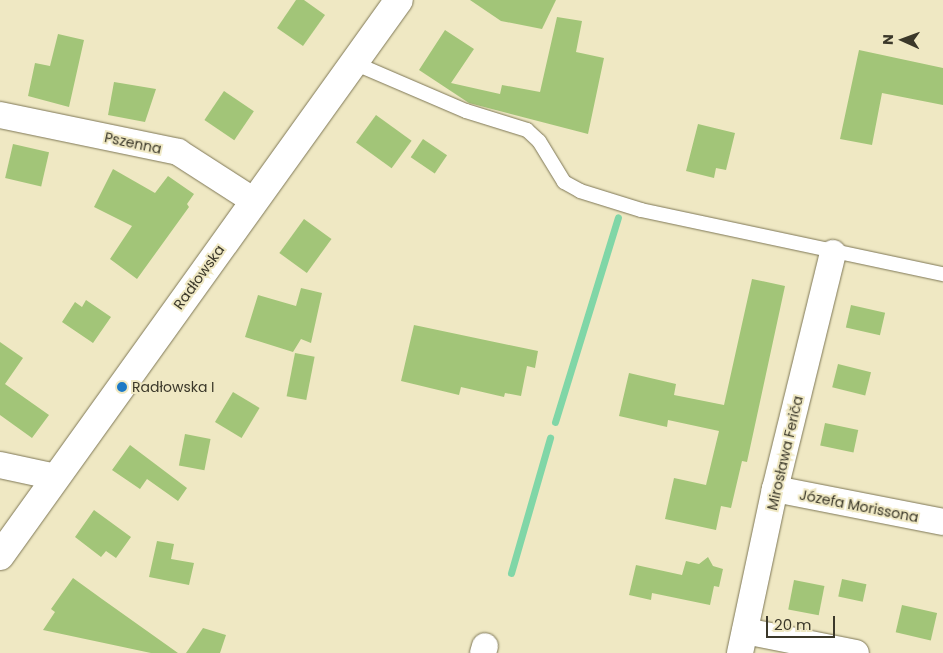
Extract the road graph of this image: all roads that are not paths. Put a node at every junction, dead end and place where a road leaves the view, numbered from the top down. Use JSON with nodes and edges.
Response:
{"nodes":[{"id":1,"x":399,"y":0,"type":"edge"},
{"id":2,"x":354,"y":63,"type":"junction"},
{"id":3,"x":0,"y":115,"type":"edge"},
{"id":4,"x":254,"y":202,"type":"junction"},
{"id":5,"x":833,"y":253,"type":"junction"},
{"id":6,"x":943,"y":274,"type":"edge"},
{"id":7,"x":0,"y":465,"type":"edge"},
{"id":8,"x":56,"y":477,"type":"junction"},
{"id":9,"x":775,"y":489,"type":"junction"},
{"id":10,"x":943,"y":522,"type":"edge"},
{"id":11,"x":0,"y":556,"type":"edge"},
{"id":12,"x":742,"y":642,"type":"edge"},
{"id":13,"x":856,"y":653,"type":"edge"}],
"edges":[{"from":1,"to":2,"type":"street","name":"Radłowska"},
{"from":2,"to":4,"type":"street","name":"Radłowska"},
{"from":2,"to":5,"type":"lane"},
{"from":3,"to":4,"type":"street","name":"Pszenna"},
{"from":4,"to":8,"type":"street","name":"Radłowska"},
{"from":5,"to":6,"type":"lane"},
{"from":5,"to":9,"type":"street","name":"Mirosława Feriča"},
{"from":7,"to":8,"type":"street"},
{"from":8,"to":11,"type":"street","name":"Radłowska"},
{"from":9,"to":10,"type":"street","name":"Józefa Morissona"},
{"from":9,"to":12,"type":"street","name":"Mirosława Feriča"},
{"from":12,"to":13,"type":"street"}]}
